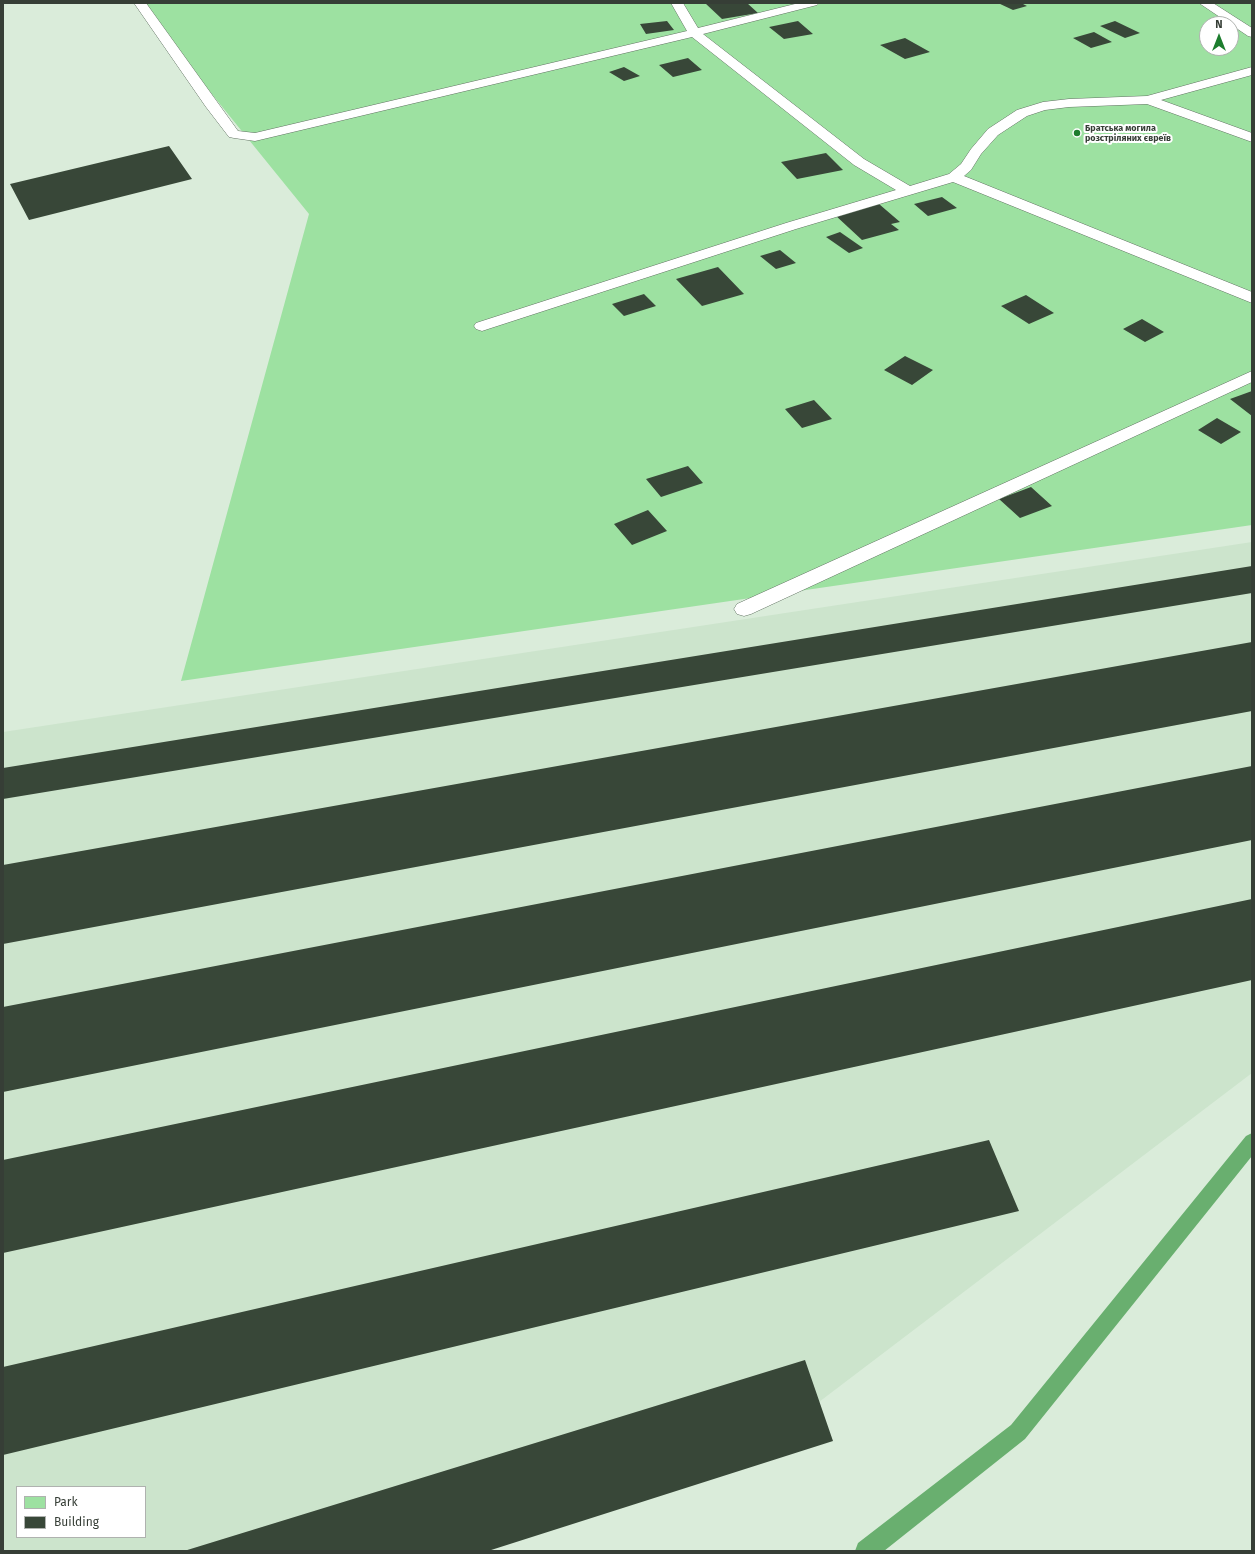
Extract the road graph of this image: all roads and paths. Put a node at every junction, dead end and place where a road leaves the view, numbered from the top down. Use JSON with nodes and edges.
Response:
{"nodes":[{"id":1,"x":140,"y":3,"type":"edge"},
{"id":2,"x":676,"y":3,"type":"edge"},
{"id":3,"x":813,"y":3,"type":"edge"},
{"id":4,"x":1205,"y":3,"type":"edge"},
{"id":5,"x":1252,"y":33,"type":"edge"},
{"id":6,"x":695,"y":34,"type":"junction"},
{"id":7,"x":1252,"y":71,"type":"edge"},
{"id":8,"x":1148,"y":100,"type":"junction"},
{"id":9,"x":1252,"y":138,"type":"edge"},
{"id":10,"x":954,"y":177,"type":"junction"},
{"id":11,"x":908,"y":191,"type":"junction"},
{"id":12,"x":1252,"y":298,"type":"edge"},
{"id":13,"x":482,"y":326,"type":"dead end"},
{"id":14,"x":1252,"y":376,"type":"edge"},
{"id":15,"x":744,"y":609,"type":"dead end"}],
"edges":[{"from":1,"to":6,"type":"lane"},
{"from":2,"to":6,"type":"lane"},
{"from":3,"to":6,"type":"lane"},
{"from":4,"to":5,"type":"lane"},
{"from":6,"to":11,"type":"lane"},
{"from":7,"to":8,"type":"lane"},
{"from":8,"to":9,"type":"lane"},
{"from":8,"to":10,"type":"lane"},
{"from":10,"to":11,"type":"lane"},
{"from":10,"to":12,"type":"lane"},
{"from":11,"to":13,"type":"lane"},
{"from":14,"to":15,"type":"lane"}]}
